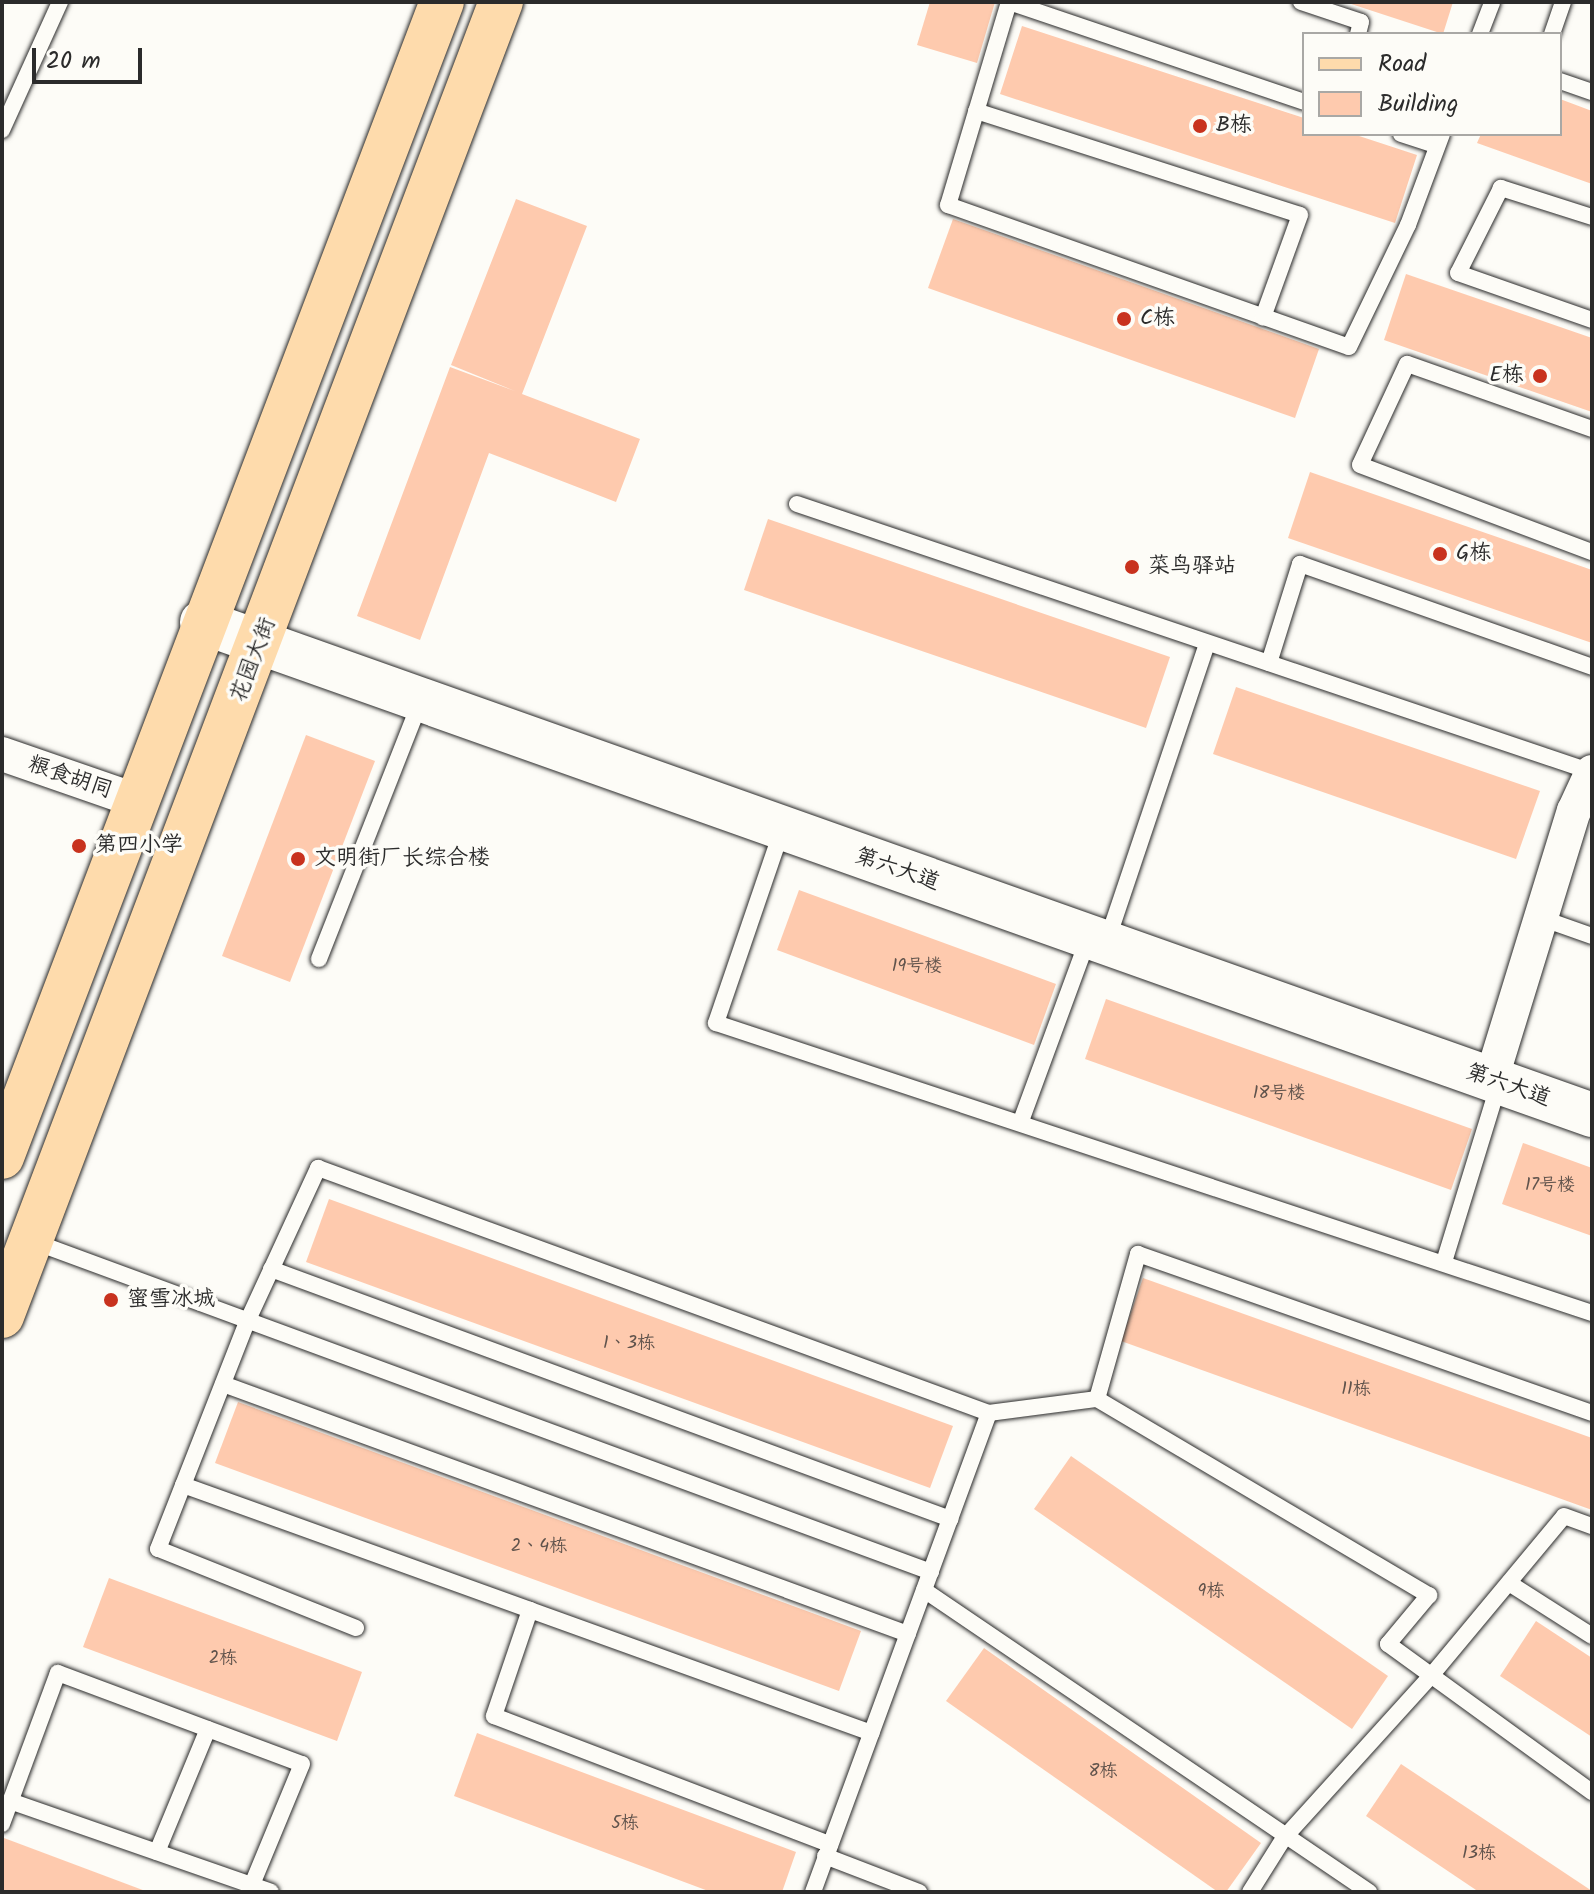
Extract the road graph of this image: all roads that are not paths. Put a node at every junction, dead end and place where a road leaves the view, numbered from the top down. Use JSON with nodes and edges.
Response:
{"nodes":[{"id":1,"x":60,"y":2,"type":"edge"},
{"id":2,"x":442,"y":2,"type":"edge"},
{"id":3,"x":501,"y":2,"type":"edge"},
{"id":4,"x":1009,"y":2,"type":"edge"},
{"id":5,"x":1301,"y":2,"type":"edge"},
{"id":6,"x":1492,"y":2,"type":"edge"},
{"id":7,"x":1563,"y":2,"type":"edge"},
{"id":8,"x":1358,"y":32,"type":"edge"},
{"id":9,"x":1481,"y":32,"type":"edge"},
{"id":10,"x":1553,"y":32,"type":"edge"},
{"id":11,"x":1562,"y":82,"type":"edge"},
{"id":12,"x":1592,"y":92,"type":"edge"},
{"id":13,"x":1302,"y":101,"type":"edge"},
{"id":14,"x":976,"y":111,"type":"junction"},
{"id":15,"x":2,"y":130,"type":"edge"},
{"id":16,"x":1414,"y":136,"type":"edge"},
{"id":17,"x":1440,"y":140,"type":"edge"},
{"id":18,"x":1592,"y":217,"type":"edge"},
{"id":19,"x":1263,"y":317,"type":"junction"},
{"id":20,"x":1592,"y":320,"type":"edge"},
{"id":21,"x":1592,"y":429,"type":"edge"},
{"id":22,"x":797,"y":504,"type":"dead end"},
{"id":23,"x":1592,"y":552,"type":"edge"},
{"id":24,"x":202,"y":622,"type":"junction"},
{"id":25,"x":260,"y":643,"type":"junction"},
{"id":26,"x":1207,"y":643,"type":"junction"},
{"id":27,"x":1269,"y":663,"type":"junction"},
{"id":28,"x":1592,"y":667,"type":"edge"},
{"id":29,"x":421,"y":701,"type":"junction"},
{"id":30,"x":2,"y":754,"type":"edge"},
{"id":31,"x":1592,"y":772,"type":"edge"},
{"id":32,"x":138,"y":801,"type":"junction"},
{"id":33,"x":782,"y":829,"type":"junction"},
{"id":34,"x":1541,"y":918,"type":"junction"},
{"id":35,"x":1592,"y":936,"type":"edge"},
{"id":36,"x":1097,"y":941,"type":"junction"},
{"id":37,"x":319,"y":959,"type":"dead end"},
{"id":38,"x":1495,"y":1081,"type":"junction"},
{"id":39,"x":1592,"y":1115,"type":"edge"},
{"id":40,"x":1021,"y":1121,"type":"junction"},
{"id":41,"x":2,"y":1157,"type":"edge"},
{"id":42,"x":31,"y":1241,"type":"junction"},
{"id":43,"x":1444,"y":1262,"type":"junction"},
{"id":44,"x":271,"y":1269,"type":"junction"},
{"id":45,"x":1592,"y":1313,"type":"edge"},
{"id":46,"x":2,"y":1316,"type":"edge"},
{"id":47,"x":247,"y":1322,"type":"junction"},
{"id":48,"x":223,"y":1384,"type":"junction"},
{"id":49,"x":1097,"y":1399,"type":"junction"},
{"id":50,"x":989,"y":1413,"type":"junction"},
{"id":51,"x":1592,"y":1413,"type":"edge"},
{"id":52,"x":183,"y":1485,"type":"junction"},
{"id":53,"x":950,"y":1519,"type":"junction"},
{"id":54,"x":1592,"y":1526,"type":"edge"},
{"id":55,"x":931,"y":1572,"type":"junction"},
{"id":56,"x":1509,"y":1583,"type":"junction"},
{"id":57,"x":924,"y":1590,"type":"junction"},
{"id":58,"x":530,"y":1610,"type":"junction"},
{"id":59,"x":356,"y":1628,"type":"dead end"},
{"id":60,"x":908,"y":1634,"type":"junction"},
{"id":61,"x":1592,"y":1636,"type":"edge"},
{"id":62,"x":1430,"y":1677,"type":"junction"},
{"id":63,"x":208,"y":1729,"type":"junction"},
{"id":64,"x":871,"y":1733,"type":"junction"},
{"id":65,"x":1592,"y":1792,"type":"edge"},
{"id":66,"x":10,"y":1801,"type":"junction"},
{"id":67,"x":2,"y":1824,"type":"edge"},
{"id":68,"x":1284,"y":1838,"type":"junction"},
{"id":69,"x":828,"y":1850,"type":"junction"},
{"id":70,"x":157,"y":1852,"type":"junction"},
{"id":71,"x":252,"y":1885,"type":"junction"},
{"id":72,"x":271,"y":1892,"type":"edge"},
{"id":73,"x":813,"y":1892,"type":"edge"},
{"id":74,"x":919,"y":1892,"type":"edge"},
{"id":75,"x":1250,"y":1892,"type":"edge"},
{"id":76,"x":1369,"y":1892,"type":"edge"}],
"edges":[{"from":1,"to":15,"type":"lane"},
{"from":2,"to":24,"type":"main road"},
{"from":3,"to":25,"type":"main road","name":"花园大街"},
{"from":4,"to":13,"type":"lane"},
{"from":4,"to":14,"type":"lane"},
{"from":5,"to":8,"type":"lane"},
{"from":6,"to":9,"type":"lane"},
{"from":7,"to":10,"type":"lane"},
{"from":11,"to":12,"type":"lane"},
{"from":14,"to":19,"type":"lane"},
{"from":14,"to":19,"type":"lane"},
{"from":16,"to":17,"type":"lane"},
{"from":17,"to":19,"type":"lane"},
{"from":18,"to":20,"type":"lane"},
{"from":21,"to":23,"type":"lane"},
{"from":22,"to":26,"type":"lane"},
{"from":24,"to":25,"type":"street","name":"第六大道"},
{"from":24,"to":32,"type":"main road"},
{"from":25,"to":29,"type":"street","name":"第六大道"},
{"from":25,"to":42,"type":"main road","name":"花园大街"},
{"from":26,"to":27,"type":"lane"},
{"from":26,"to":36,"type":"lane"},
{"from":27,"to":28,"type":"lane"},
{"from":27,"to":31,"type":"lane"},
{"from":29,"to":33,"type":"street","name":"第六大道"},
{"from":29,"to":37,"type":"lane"},
{"from":30,"to":32,"type":"street","name":"粮食胡同"},
{"from":31,"to":34,"type":"street"},
{"from":32,"to":41,"type":"main road"},
{"from":33,"to":36,"type":"street","name":"第六大道"},
{"from":33,"to":40,"type":"lane"},
{"from":34,"to":35,"type":"lane"},
{"from":34,"to":38,"type":"street"},
{"from":36,"to":38,"type":"street","name":"第六大道"},
{"from":36,"to":40,"type":"lane"},
{"from":38,"to":39,"type":"street","name":"第六大道"},
{"from":38,"to":43,"type":"lane"},
{"from":40,"to":43,"type":"lane"},
{"from":42,"to":46,"type":"main road","name":"花园大街"},
{"from":42,"to":47,"type":"lane"},
{"from":43,"to":45,"type":"lane"},
{"from":44,"to":47,"type":"lane"},
{"from":44,"to":50,"type":"lane"},
{"from":44,"to":53,"type":"lane"},
{"from":47,"to":48,"type":"lane"},
{"from":47,"to":55,"type":"lane"},
{"from":48,"to":52,"type":"lane"},
{"from":48,"to":60,"type":"lane"},
{"from":49,"to":50,"type":"lane"},
{"from":49,"to":51,"type":"lane"},
{"from":49,"to":62,"type":"lane"},
{"from":50,"to":53,"type":"lane"},
{"from":52,"to":58,"type":"lane"},
{"from":52,"to":59,"type":"lane"},
{"from":53,"to":55,"type":"lane"},
{"from":54,"to":56,"type":"lane"},
{"from":55,"to":57,"type":"lane"},
{"from":56,"to":61,"type":"lane"},
{"from":56,"to":62,"type":"lane"},
{"from":57,"to":60,"type":"lane"},
{"from":57,"to":68,"type":"lane"},
{"from":58,"to":64,"type":"lane"},
{"from":58,"to":69,"type":"lane"},
{"from":60,"to":64,"type":"lane"},
{"from":62,"to":65,"type":"lane"},
{"from":62,"to":68,"type":"lane"},
{"from":63,"to":66,"type":"lane"},
{"from":63,"to":70,"type":"lane"},
{"from":63,"to":71,"type":"lane"},
{"from":64,"to":69,"type":"lane"},
{"from":66,"to":67,"type":"lane"},
{"from":66,"to":70,"type":"lane"},
{"from":68,"to":75,"type":"lane"},
{"from":68,"to":76,"type":"lane"},
{"from":69,"to":73,"type":"lane"},
{"from":69,"to":74,"type":"lane"},
{"from":70,"to":71,"type":"lane"},
{"from":71,"to":72,"type":"lane"}]}
